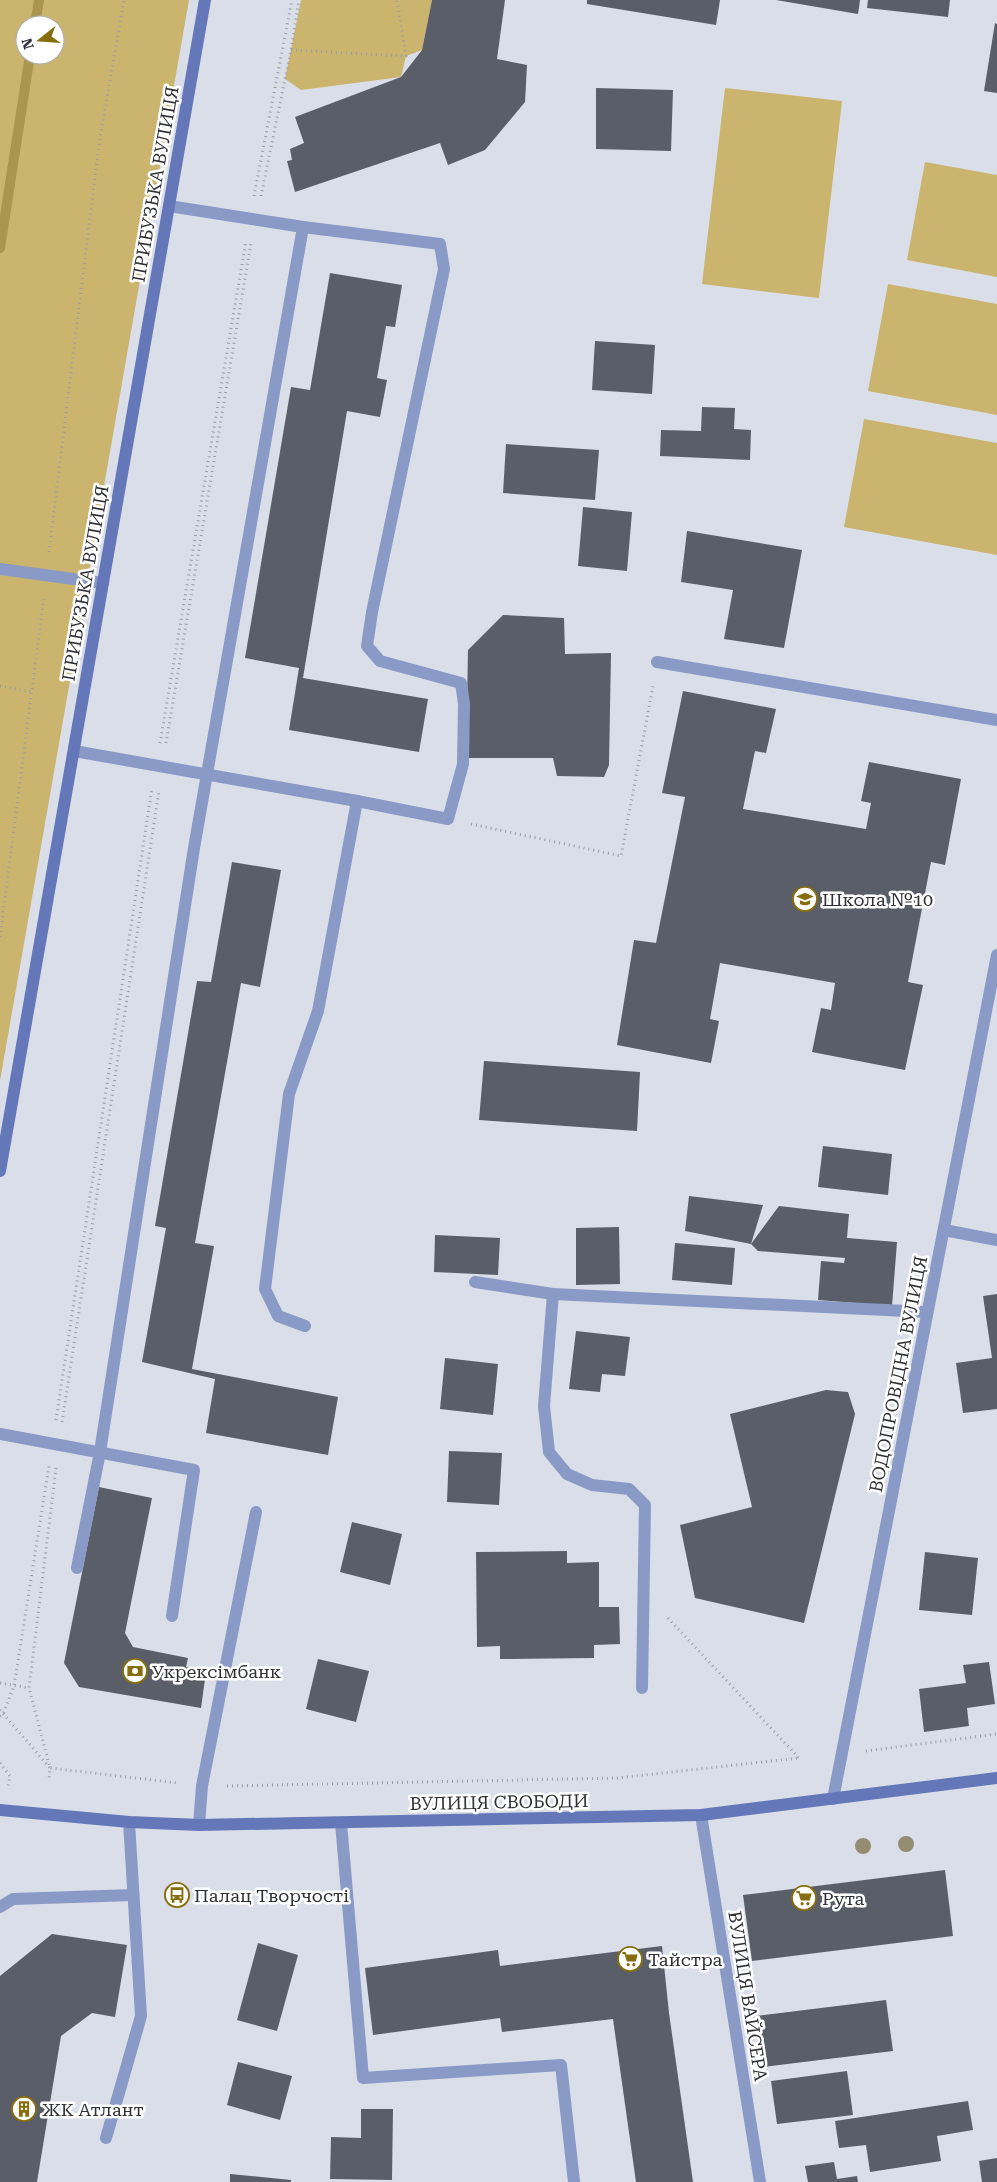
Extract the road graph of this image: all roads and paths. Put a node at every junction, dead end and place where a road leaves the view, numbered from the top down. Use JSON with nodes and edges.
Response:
{"nodes":[{"id":1,"x":124,"y":0,"type":"edge"},
{"id":2,"x":205,"y":0,"type":"edge"},
{"id":3,"x":292,"y":0,"type":"edge"},
{"id":4,"x":299,"y":0,"type":"edge"},
{"id":5,"x":396,"y":0,"type":"edge"},
{"id":6,"x":291,"y":50,"type":"junction"},
{"id":7,"x":169,"y":206,"type":"junction"},
{"id":8,"x":253,"y":219,"type":"junction"},
{"id":9,"x":303,"y":227,"type":"junction"},
{"id":10,"x":0,"y":569,"type":"edge"},
{"id":11,"x":46,"y":575,"type":"junction"},
{"id":12,"x":103,"y":583,"type":"junction"},
{"id":13,"x":657,"y":662,"type":"joint"},
{"id":14,"x":0,"y":686,"type":"edge"},
{"id":15,"x":32,"y":692,"type":"junction"},
{"id":16,"x":997,"y":720,"type":"edge"},
{"id":17,"x":74,"y":751,"type":"junction"},
{"id":18,"x":159,"y":766,"type":"junction"},
{"id":19,"x":207,"y":775,"type":"junction"},
{"id":20,"x":357,"y":801,"type":"junction"},
{"id":21,"x":477,"y":825,"type":"dead end"},
{"id":22,"x":0,"y":937,"type":"edge"},
{"id":23,"x":997,"y":955,"type":"edge"},
{"id":24,"x":0,"y":1171,"type":"edge"},
{"id":25,"x":944,"y":1230,"type":"junction"},
{"id":26,"x":997,"y":1240,"type":"edge"},
{"id":27,"x":475,"y":1282,"type":"dead end"},
{"id":28,"x":553,"y":1294,"type":"junction"},
{"id":29,"x":927,"y":1312,"type":"junction"},
{"id":30,"x":305,"y":1326,"type":"dead end"},
{"id":31,"x":0,"y":1434,"type":"edge"},
{"id":32,"x":56,"y":1444,"type":"junction"},
{"id":33,"x":100,"y":1452,"type":"junction"},
{"id":34,"x":256,"y":1512,"type":"dead end"},
{"id":35,"x":77,"y":1568,"type":"dead end"},
{"id":36,"x":644,"y":1591,"type":"junction"},
{"id":37,"x":172,"y":1616,"type":"dead end"},
{"id":38,"x":0,"y":1683,"type":"edge"},
{"id":39,"x":14,"y":1686,"type":"junction"},
{"id":40,"x":29,"y":1688,"type":"junction"},
{"id":41,"x":642,"y":1688,"type":"dead end"},
{"id":42,"x":0,"y":1710,"type":"edge"},
{"id":43,"x":2,"y":1715,"type":"edge"},
{"id":44,"x":997,"y":1734,"type":"edge"},
{"id":45,"x":866,"y":1751,"type":"dead end"},
{"id":46,"x":0,"y":1763,"type":"edge"},
{"id":47,"x":50,"y":1768,"type":"junction"},
{"id":48,"x":10,"y":1776,"type":"dead end"},
{"id":49,"x":997,"y":1778,"type":"edge"},
{"id":50,"x":49,"y":1780,"type":"dead end"},
{"id":51,"x":202,"y":1786,"type":"junction"},
{"id":52,"x":833,"y":1799,"type":"junction"},
{"id":53,"x":0,"y":1810,"type":"edge"},
{"id":54,"x":702,"y":1815,"type":"junction"},
{"id":55,"x":129,"y":1822,"type":"junction"},
{"id":56,"x":341,"y":1823,"type":"junction"},
{"id":57,"x":200,"y":1825,"type":"junction"},
{"id":58,"x":133,"y":1895,"type":"junction"},
{"id":59,"x":0,"y":1907,"type":"edge"},
{"id":60,"x":106,"y":2138,"type":"dead end"},
{"id":61,"x":574,"y":2182,"type":"edge"},
{"id":62,"x":760,"y":2182,"type":"edge"}],
"edges":[{"from":1,"to":11,"type":"path"},
{"from":2,"to":7,"type":"street","name":"ПРИБУЗЬКА ВУЛИЦЯ"},
{"from":3,"to":8,"type":"path"},
{"from":4,"to":6,"type":"path"},
{"from":5,"to":6,"type":"path"},
{"from":6,"to":8,"type":"path"},
{"from":7,"to":8,"type":"street"},
{"from":7,"to":12,"type":"street","name":"ПРИБУЗЬКА ВУЛИЦЯ"},
{"from":8,"to":9,"type":"street"},
{"from":8,"to":18,"type":"path"},
{"from":8,"to":18,"type":"path"},
{"from":9,"to":19,"type":"street"},
{"from":9,"to":20,"type":"street"},
{"from":10,"to":11,"type":"street"},
{"from":11,"to":12,"type":"street"},
{"from":11,"to":15,"type":"path"},
{"from":12,"to":17,"type":"street","name":"ПРИБУЗЬКА ВУЛИЦЯ"},
{"from":13,"to":16,"type":"street"},
{"from":13,"to":21,"type":"path"},
{"from":14,"to":15,"type":"path"},
{"from":15,"to":22,"type":"path"},
{"from":17,"to":18,"type":"street"},
{"from":17,"to":24,"type":"street","name":"ПРИБУЗЬКА ВУЛИЦЯ"},
{"from":18,"to":19,"type":"street"},
{"from":18,"to":32,"type":"path"},
{"from":18,"to":32,"type":"path"},
{"from":19,"to":20,"type":"street"},
{"from":19,"to":33,"type":"street"},
{"from":20,"to":30,"type":"street"},
{"from":23,"to":25,"type":"street","name":"ВОДОПРОВІДНА ВУЛИЦЯ"},
{"from":25,"to":26,"type":"street"},
{"from":25,"to":29,"type":"street","name":"ВОДОПРОВІДНА ВУЛИЦЯ"},
{"from":27,"to":28,"type":"street"},
{"from":28,"to":29,"type":"street"},
{"from":28,"to":36,"type":"street"},
{"from":29,"to":52,"type":"street","name":"ВОДОПРОВІДНА ВУЛИЦЯ"},
{"from":31,"to":32,"type":"street"},
{"from":32,"to":33,"type":"street"},
{"from":32,"to":39,"type":"path"},
{"from":32,"to":40,"type":"path"},
{"from":33,"to":35,"type":"street"},
{"from":33,"to":37,"type":"street"},
{"from":34,"to":51,"type":"street"},
{"from":36,"to":41,"type":"street"},
{"from":36,"to":51,"type":"path"},
{"from":38,"to":39,"type":"path"},
{"from":39,"to":40,"type":"path"},
{"from":39,"to":43,"type":"path"},
{"from":40,"to":47,"type":"path"},
{"from":42,"to":43,"type":"path"},
{"from":43,"to":47,"type":"path"},
{"from":44,"to":45,"type":"path"},
{"from":46,"to":48,"type":"path"},
{"from":47,"to":50,"type":"path"},
{"from":47,"to":51,"type":"path"},
{"from":49,"to":52,"type":"street","name":"ВУЛИЦЯ СВОБОДИ"},
{"from":51,"to":57,"type":"street"},
{"from":52,"to":54,"type":"street","name":"ВУЛИЦЯ СВОБОДИ"},
{"from":53,"to":55,"type":"street","name":"ВУЛИЦЯ СВОБОДИ"},
{"from":54,"to":56,"type":"street","name":"ВУЛИЦЯ СВОБОДИ"},
{"from":54,"to":62,"type":"street","name":"ВУЛИЦЯ ВАЙСЕРА"},
{"from":55,"to":57,"type":"street","name":"ВУЛИЦЯ СВОБОДИ"},
{"from":55,"to":58,"type":"street"},
{"from":56,"to":57,"type":"street","name":"ВУЛИЦЯ СВОБОДИ"},
{"from":56,"to":61,"type":"street"},
{"from":58,"to":59,"type":"street"},
{"from":58,"to":60,"type":"street"}]}
